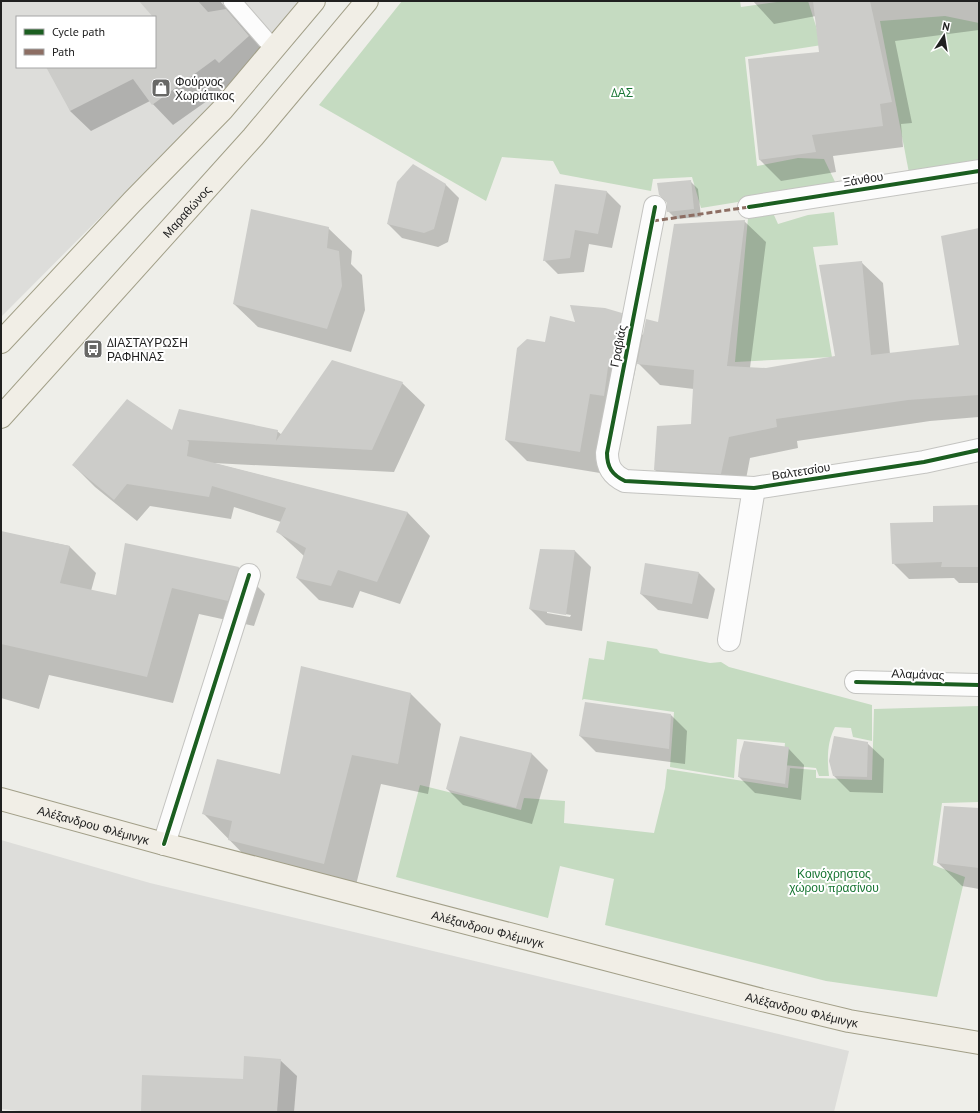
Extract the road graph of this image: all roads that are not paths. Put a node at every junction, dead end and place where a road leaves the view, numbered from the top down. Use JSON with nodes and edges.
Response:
{"nodes":[{"id":1,"x":232,"y":1,"type":"edge"},
{"id":2,"x":314,"y":1,"type":"edge"},
{"id":3,"x":367,"y":1,"type":"edge"},
{"id":4,"x":274,"y":49,"type":"junction"},
{"id":5,"x":979,"y":171,"type":"edge"},
{"id":6,"x":655,"y":207,"type":"dead end"},
{"id":7,"x":749,"y":207,"type":"dead end"},
{"id":8,"x":1,"y":342,"type":"edge"},
{"id":9,"x":1,"y":417,"type":"edge"},
{"id":10,"x":979,"y":450,"type":"edge"},
{"id":11,"x":625,"y":480,"type":"joint"},
{"id":12,"x":754,"y":488,"type":"junction"},
{"id":13,"x":249,"y":575,"type":"dead end"},
{"id":14,"x":729,"y":640,"type":"dead end"},
{"id":15,"x":856,"y":682,"type":"dead end"},
{"id":16,"x":979,"y":685,"type":"edge"},
{"id":17,"x":1,"y":798,"type":"edge"},
{"id":18,"x":164,"y":844,"type":"junction"},
{"id":19,"x":979,"y":1044,"type":"edge"}],
"edges":[{"from":1,"to":4,"type":"lane"},
{"from":2,"to":4,"type":"main road"},
{"from":3,"to":9,"type":"main road","name":"Μαραθώνος"},
{"from":4,"to":8,"type":"main road"},
{"from":5,"to":7,"type":"street","name":"Ξάνθου"},
{"from":6,"to":11,"type":"street","name":"Γραβιάς"},
{"from":10,"to":12,"type":"street","name":"Βαλτετσίου"},
{"from":11,"to":12,"type":"street","name":"Βαλτετσίου"},
{"from":12,"to":14,"type":"street"},
{"from":13,"to":18,"type":"street"},
{"from":15,"to":16,"type":"street","name":"Αλαμάνας"},
{"from":17,"to":18,"type":"main road","name":"Αλέξανδρου Φλέμινγκ"},
{"from":18,"to":19,"type":"main road","name":"Αλέξανδρου Φλέμινγκ"}]}
